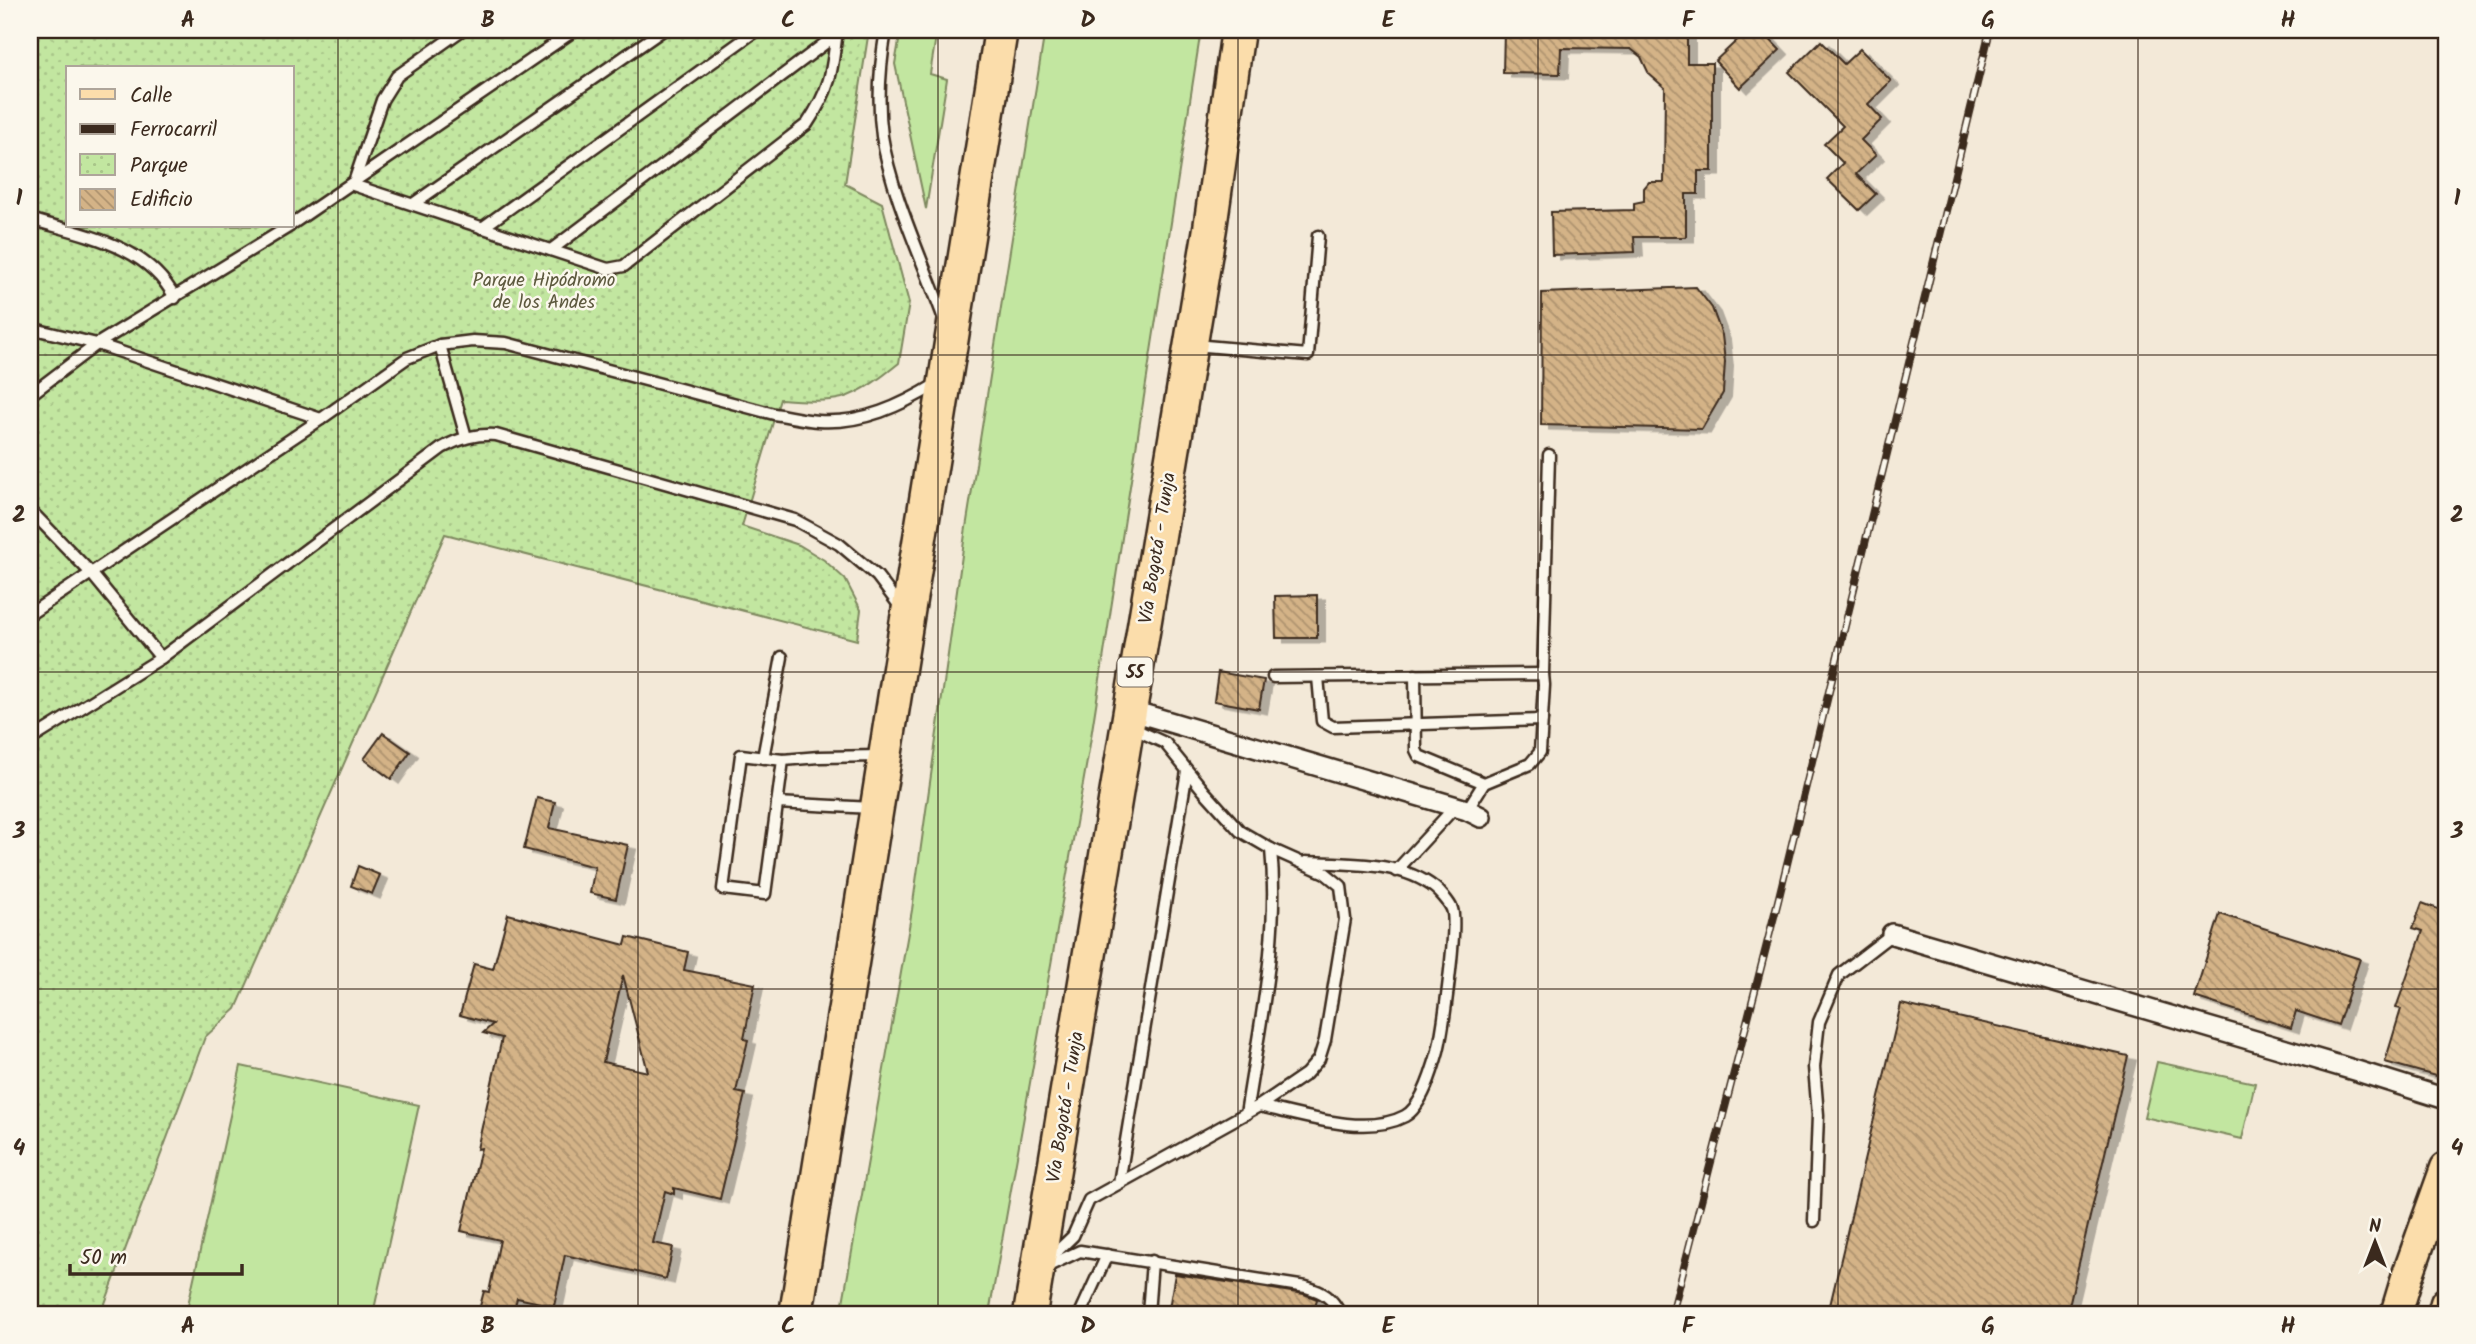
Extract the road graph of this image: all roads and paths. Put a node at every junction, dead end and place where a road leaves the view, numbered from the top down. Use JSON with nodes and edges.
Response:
{"nodes":[{"id":1,"x":461,"y":30,"type":"edge"},
{"id":2,"x":575,"y":30,"type":"edge"},
{"id":3,"x":663,"y":30,"type":"edge"},
{"id":4,"x":757,"y":30,"type":"edge"},
{"id":5,"x":886,"y":30,"type":"edge"},
{"id":6,"x":1001,"y":30,"type":"edge"},
{"id":7,"x":1237,"y":30,"type":"edge"},
{"id":8,"x":836,"y":32,"type":"edge"},
{"id":9,"x":353,"y":185,"type":"junction"},
{"id":10,"x":413,"y":204,"type":"junction"},
{"id":11,"x":30,"y":219,"type":"edge"},
{"id":12,"x":294,"y":223,"type":"edge"},
{"id":13,"x":286,"y":228,"type":"edge"},
{"id":14,"x":482,"y":228,"type":"junction"},
{"id":15,"x":1318,"y":236,"type":"dead end"},
{"id":16,"x":551,"y":250,"type":"junction"},
{"id":17,"x":175,"y":298,"type":"junction"},
{"id":18,"x":30,"y":328,"type":"edge"},
{"id":19,"x":952,"y":339,"type":"junction"},
{"id":20,"x":97,"y":344,"type":"junction"},
{"id":21,"x":440,"y":345,"type":"junction"},
{"id":22,"x":1190,"y":345,"type":"junction"},
{"id":23,"x":945,"y":379,"type":"junction"},
{"id":24,"x":30,"y":395,"type":"edge"},
{"id":25,"x":321,"y":419,"type":"junction"},
{"id":26,"x":466,"y":437,"type":"junction"},
{"id":27,"x":1549,"y":455,"type":"dead end"},
{"id":28,"x":30,"y":510,"type":"edge"},
{"id":29,"x":91,"y":573,"type":"junction"},
{"id":30,"x":30,"y":614,"type":"edge"},
{"id":31,"x":907,"y":616,"type":"junction"},
{"id":32,"x":782,"y":657,"type":"dead end"},
{"id":33,"x":161,"y":659,"type":"junction"},
{"id":34,"x":1543,"y":674,"type":"junction"},
{"id":35,"x":1415,"y":675,"type":"junction"},
{"id":36,"x":1273,"y":677,"type":"dead end"},
{"id":37,"x":1318,"y":677,"type":"junction"},
{"id":38,"x":1127,"y":718,"type":"junction"},
{"id":39,"x":1542,"y":720,"type":"junction"},
{"id":40,"x":1416,"y":722,"type":"junction"},
{"id":41,"x":30,"y":740,"type":"edge"},
{"id":42,"x":885,"y":756,"type":"junction"},
{"id":43,"x":763,"y":758,"type":"junction"},
{"id":44,"x":783,"y":760,"type":"junction"},
{"id":45,"x":1187,"y":771,"type":"junction"},
{"id":46,"x":1484,"y":783,"type":"junction"},
{"id":47,"x":777,"y":803,"type":"junction"},
{"id":48,"x":877,"y":808,"type":"junction"},
{"id":49,"x":1468,"y":811,"type":"junction"},
{"id":50,"x":1270,"y":849,"type":"junction"},
{"id":51,"x":1298,"y":861,"type":"junction"},
{"id":52,"x":1396,"y":871,"type":"junction"},
{"id":53,"x":1892,"y":934,"type":"joint"},
{"id":54,"x":2446,"y":1099,"type":"edge"},
{"id":55,"x":1259,"y":1107,"type":"junction"},
{"id":56,"x":1246,"y":1114,"type":"junction"},
{"id":57,"x":2446,"y":1168,"type":"edge"},
{"id":58,"x":1119,"y":1182,"type":"junction"},
{"id":59,"x":1814,"y":1221,"type":"dead end"},
{"id":60,"x":1107,"y":1255,"type":"junction"},
{"id":61,"x":1152,"y":1261,"type":"junction"},
{"id":62,"x":1037,"y":1271,"type":"junction"},
{"id":63,"x":2446,"y":1303,"type":"edge"},
{"id":64,"x":796,"y":1314,"type":"edge"},
{"id":65,"x":1030,"y":1314,"type":"edge"},
{"id":66,"x":1080,"y":1314,"type":"edge"},
{"id":67,"x":1148,"y":1314,"type":"edge"},
{"id":68,"x":1340,"y":1314,"type":"edge"},
{"id":69,"x":2396,"y":1314,"type":"edge"},
{"id":70,"x":2443,"y":1314,"type":"edge"}],
"edges":[{"from":1,"to":9,"type":"lane"},
{"from":2,"to":9,"type":"lane"},
{"from":3,"to":10,"type":"lane"},
{"from":4,"to":14,"type":"lane"},
{"from":5,"to":19,"type":"lane"},
{"from":6,"to":19,"type":"highway"},
{"from":7,"to":22,"type":"highway","name":"Vía Bogotá - Tunja","number":"55"},
{"from":8,"to":16,"type":"lane"},
{"from":8,"to":16,"type":"lane"},
{"from":9,"to":10,"type":"lane"},
{"from":9,"to":12,"type":"lane"},
{"from":10,"to":14,"type":"lane"},
{"from":11,"to":17,"type":"lane"},
{"from":13,"to":17,"type":"lane"},
{"from":14,"to":16,"type":"lane"},
{"from":15,"to":22,"type":"lane"},
{"from":17,"to":20,"type":"lane"},
{"from":18,"to":20,"type":"lane"},
{"from":19,"to":23,"type":"highway"},
{"from":20,"to":24,"type":"lane"},
{"from":20,"to":25,"type":"lane"},
{"from":21,"to":23,"type":"lane"},
{"from":21,"to":25,"type":"lane"},
{"from":21,"to":26,"type":"lane"},
{"from":22,"to":38,"type":"highway","name":"Vía Bogotá - Tunja","number":"55"},
{"from":23,"to":31,"type":"highway"},
{"from":25,"to":29,"type":"lane"},
{"from":26,"to":31,"type":"lane"},
{"from":26,"to":33,"type":"lane"},
{"from":27,"to":34,"type":"lane"},
{"from":28,"to":29,"type":"lane"},
{"from":29,"to":30,"type":"lane"},
{"from":29,"to":33,"type":"lane"},
{"from":31,"to":42,"type":"highway"},
{"from":32,"to":43,"type":"lane"},
{"from":33,"to":41,"type":"lane"},
{"from":34,"to":35,"type":"lane"},
{"from":34,"to":39,"type":"lane"},
{"from":35,"to":37,"type":"lane"},
{"from":35,"to":40,"type":"lane"},
{"from":36,"to":37,"type":"lane"},
{"from":37,"to":40,"type":"lane"},
{"from":38,"to":45,"type":"lane"},
{"from":38,"to":49,"type":"street"},
{"from":38,"to":62,"type":"highway","name":"Vía Bogotá - Tunja","number":"55"},
{"from":39,"to":40,"type":"lane"},
{"from":39,"to":46,"type":"lane"},
{"from":40,"to":46,"type":"lane"},
{"from":42,"to":44,"type":"lane"},
{"from":42,"to":48,"type":"highway"},
{"from":43,"to":44,"type":"lane"},
{"from":43,"to":47,"type":"lane"},
{"from":44,"to":47,"type":"lane"},
{"from":45,"to":50,"type":"lane"},
{"from":45,"to":58,"type":"lane"},
{"from":46,"to":49,"type":"lane"},
{"from":47,"to":48,"type":"lane"},
{"from":48,"to":64,"type":"highway"},
{"from":49,"to":52,"type":"lane"},
{"from":50,"to":51,"type":"lane"},
{"from":50,"to":56,"type":"lane"},
{"from":51,"to":52,"type":"lane"},
{"from":51,"to":55,"type":"lane"},
{"from":52,"to":55,"type":"lane"},
{"from":53,"to":54,"type":"street"},
{"from":53,"to":59,"type":"lane"},
{"from":55,"to":56,"type":"lane"},
{"from":56,"to":58,"type":"lane"},
{"from":57,"to":69,"type":"main road"},
{"from":58,"to":62,"type":"lane"},
{"from":60,"to":61,"type":"lane"},
{"from":60,"to":62,"type":"lane"},
{"from":60,"to":66,"type":"lane"},
{"from":61,"to":67,"type":"lane"},
{"from":61,"to":68,"type":"lane"},
{"from":62,"to":65,"type":"highway","name":"Vía Bogotá - Tunja","number":"55"},
{"from":63,"to":70,"type":"main road"}]}
